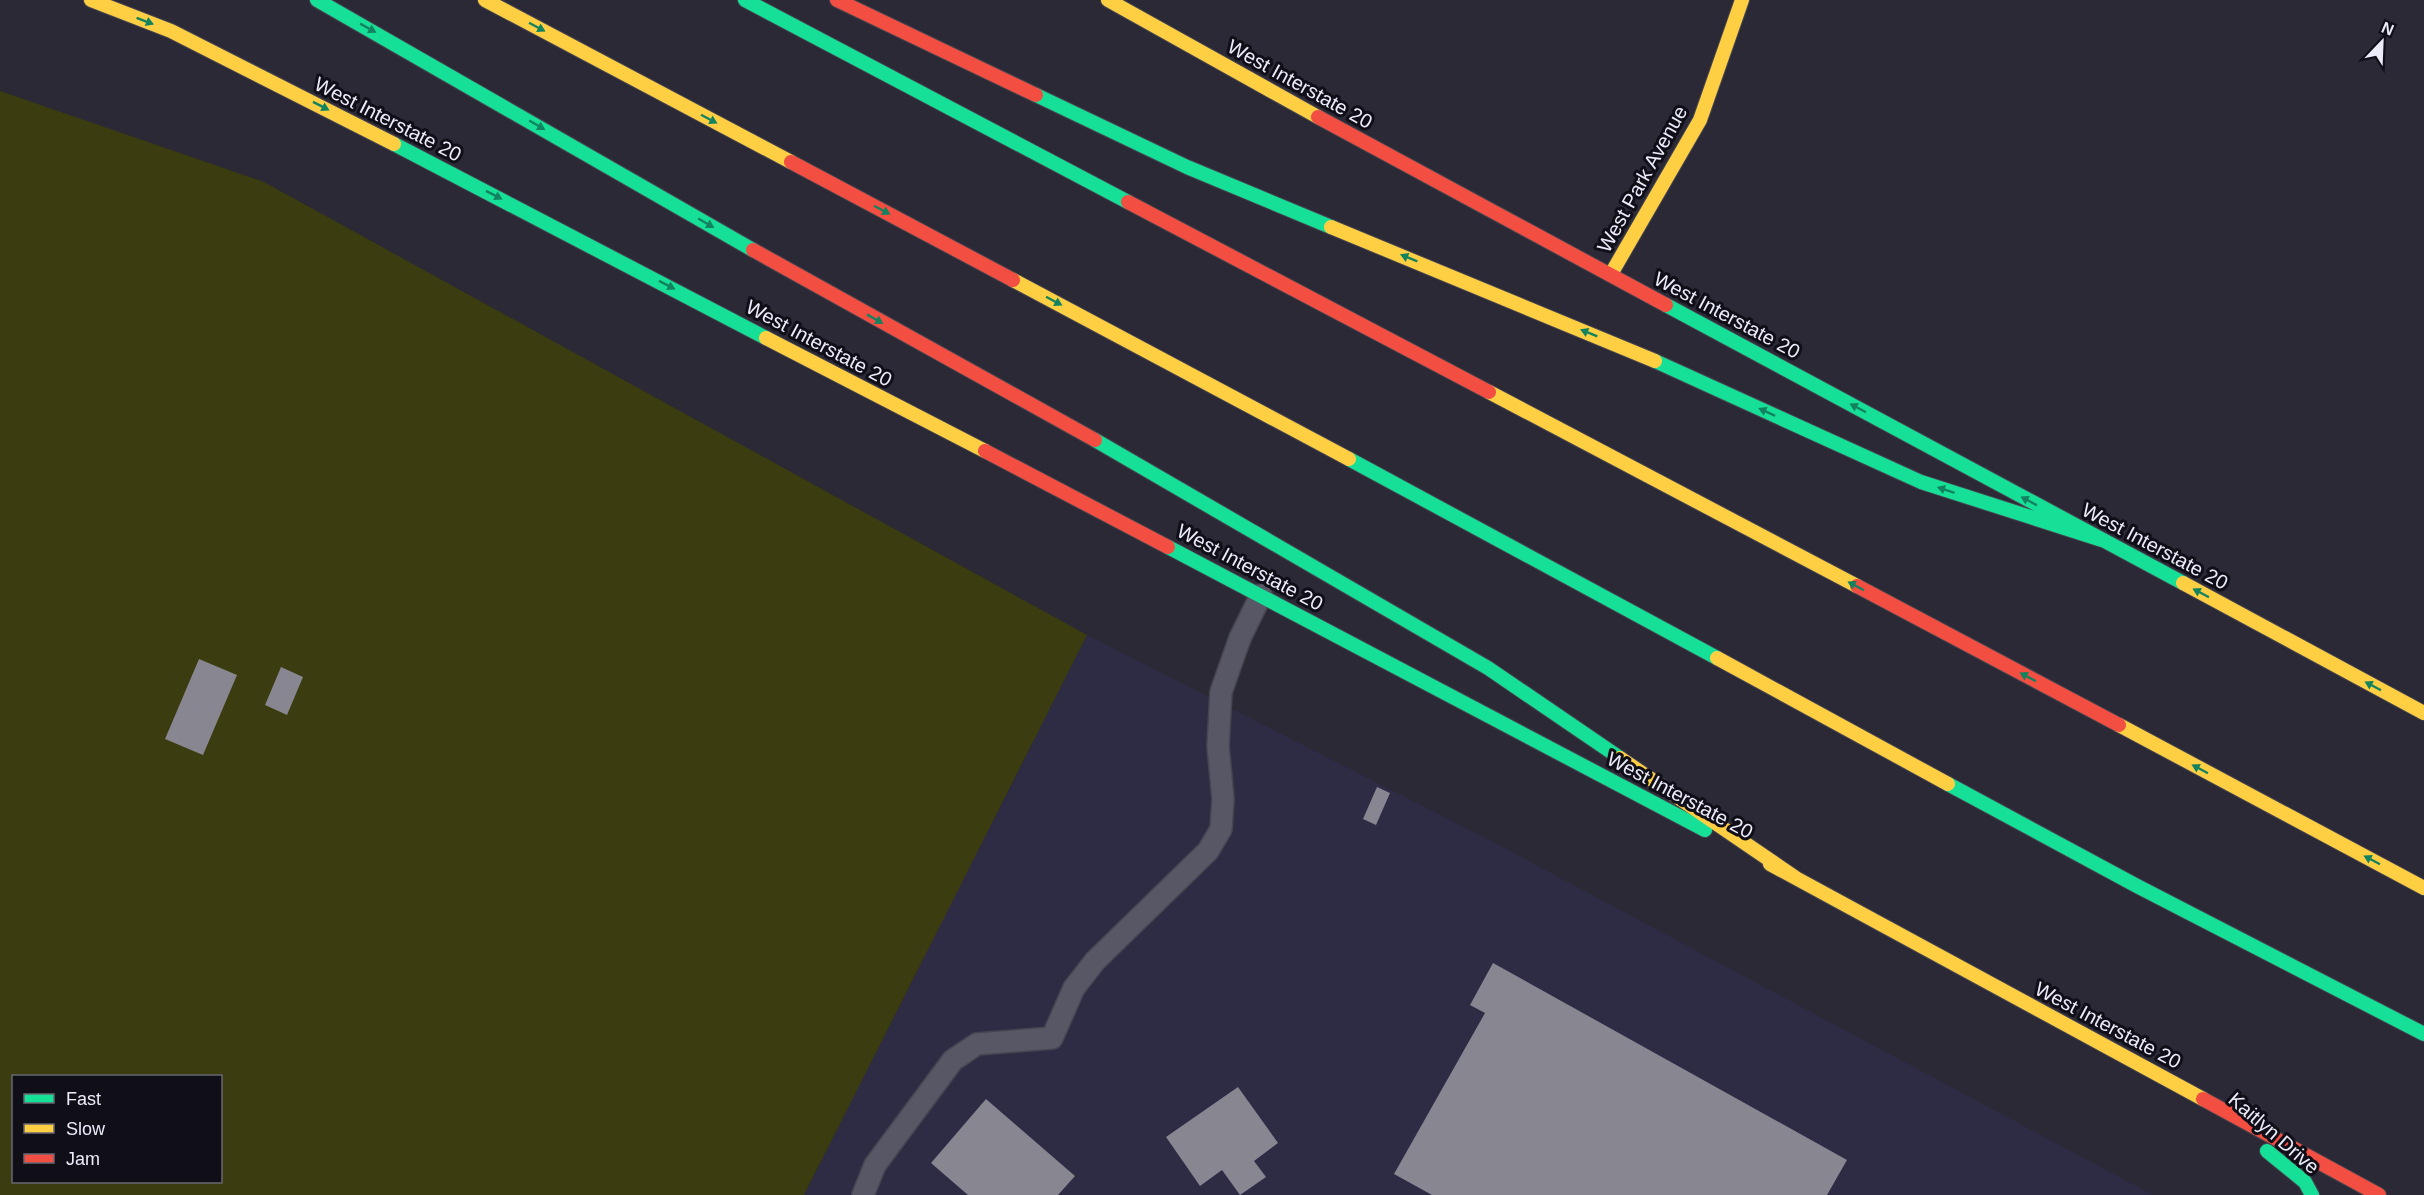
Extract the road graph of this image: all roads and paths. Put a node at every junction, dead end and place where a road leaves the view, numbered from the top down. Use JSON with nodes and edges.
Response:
{"nodes":[{"id":1,"x":91,"y":0,"type":"edge"},
{"id":2,"x":317,"y":0,"type":"edge"},
{"id":3,"x":485,"y":0,"type":"edge"},
{"id":4,"x":745,"y":0,"type":"edge"},
{"id":5,"x":837,"y":0,"type":"edge"},
{"id":6,"x":1108,"y":0,"type":"edge"},
{"id":7,"x":1742,"y":0,"type":"edge"},
{"id":8,"x":1611,"y":274,"type":"junction"},
{"id":9,"x":2102,"y":540,"type":"junction"},
{"id":10,"x":1261,"y":595,"type":"junction"},
{"id":11,"x":2424,"y":713,"type":"edge"},
{"id":12,"x":1796,"y":878,"type":"junction"},
{"id":13,"x":2424,"y":888,"type":"edge"},
{"id":14,"x":2424,"y":1034,"type":"edge"},
{"id":15,"x":2208,"y":1102,"type":"junction"},
{"id":16,"x":863,"y":1195,"type":"edge"},
{"id":17,"x":2312,"y":1195,"type":"edge"},
{"id":18,"x":2379,"y":1195,"type":"edge"}],
"edges":[{"from":1,"to":10,"type":"main road","name":"West Interstate 20","one_way":true},
{"from":2,"to":12,"type":"main road","one_way":true},
{"from":3,"to":14,"type":"main road","one_way":true},
{"from":13,"to":4,"type":"main road","one_way":true},
{"from":9,"to":5,"type":"main road","one_way":true},
{"from":6,"to":8,"type":"main road","name":"West Interstate 20"},
{"from":7,"to":8,"type":"main road","name":"West Park Avenue"},
{"from":9,"to":8,"type":"main road","name":"West Interstate 20","one_way":true},
{"from":11,"to":9,"type":"main road","name":"West Interstate 20","one_way":true},
{"from":10,"to":12,"type":"main road","name":"West Interstate 20"},
{"from":10,"to":16,"type":"lane"},
{"from":12,"to":15,"type":"main road","name":"West Interstate 20"},
{"from":15,"to":17,"type":"main road","name":"Kaitlyn Drive"},
{"from":15,"to":18,"type":"main road","name":"West Interstate 20"}]}
